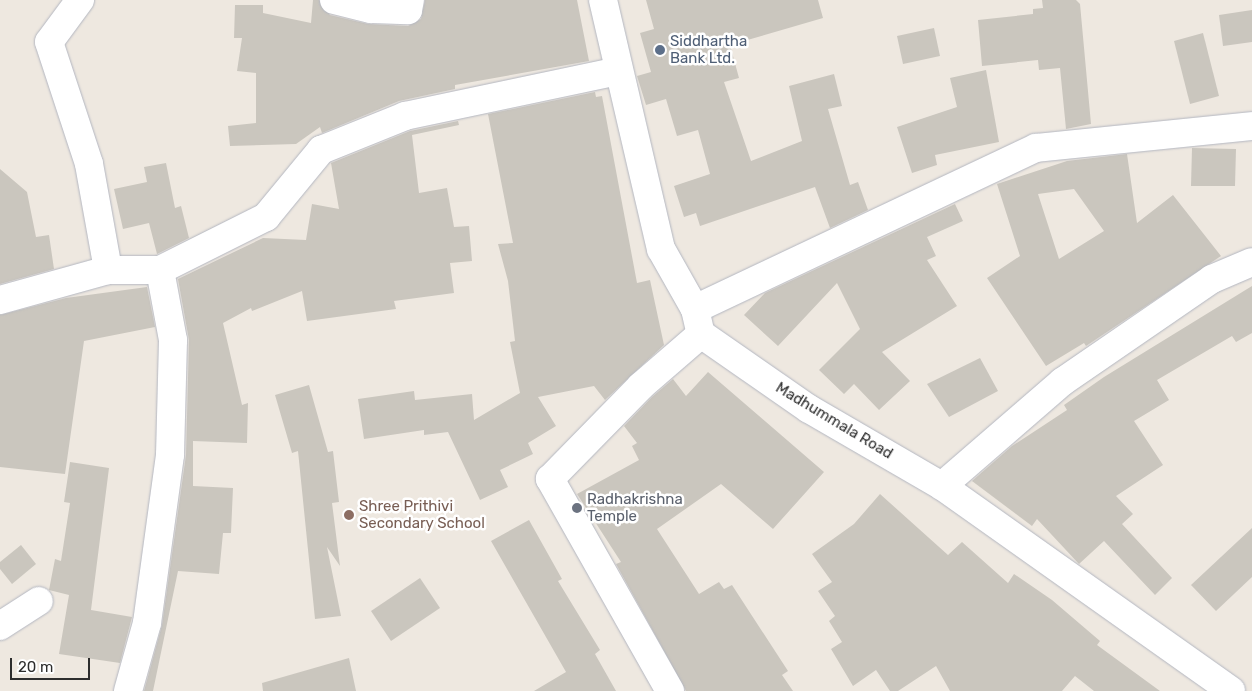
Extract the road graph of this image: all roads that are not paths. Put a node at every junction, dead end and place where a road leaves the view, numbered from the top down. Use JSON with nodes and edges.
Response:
{"nodes":[{"id":1,"x":80,"y":0,"type":"edge"},
{"id":2,"x":334,"y":0,"type":"edge"},
{"id":3,"x":410,"y":0,"type":"edge"},
{"id":4,"x":603,"y":0,"type":"edge"},
{"id":5,"x":618,"y":71,"type":"junction"},
{"id":6,"x":1252,"y":126,"type":"edge"},
{"id":7,"x":1252,"y":262,"type":"edge"},
{"id":8,"x":108,"y":270,"type":"junction"},
{"id":9,"x":160,"y":270,"type":"junction"},
{"id":10,"x":0,"y":300,"type":"edge"},
{"id":11,"x":698,"y":321,"type":"junction"},
{"id":12,"x":942,"y":486,"type":"junction"},
{"id":13,"x":39,"y":601,"type":"dead end"},
{"id":14,"x":0,"y":626,"type":"edge"},
{"id":15,"x":128,"y":691,"type":"edge"},
{"id":16,"x":670,"y":691,"type":"edge"},
{"id":17,"x":1231,"y":691,"type":"edge"}],
"edges":[{"from":1,"to":8,"type":"street"},
{"from":2,"to":3,"type":"street"},
{"from":4,"to":5,"type":"street","name":"Madhummala Road"},
{"from":5,"to":9,"type":"street"},
{"from":5,"to":11,"type":"street","name":"Madhummala Road"},
{"from":6,"to":11,"type":"street"},
{"from":7,"to":12,"type":"street"},
{"from":8,"to":9,"type":"street"},
{"from":8,"to":10,"type":"street"},
{"from":9,"to":15,"type":"street"},
{"from":11,"to":12,"type":"street","name":"Madhummala Road"},
{"from":11,"to":16,"type":"street"},
{"from":12,"to":17,"type":"street","name":"Madhummala Road"},
{"from":13,"to":14,"type":"street"}]}
